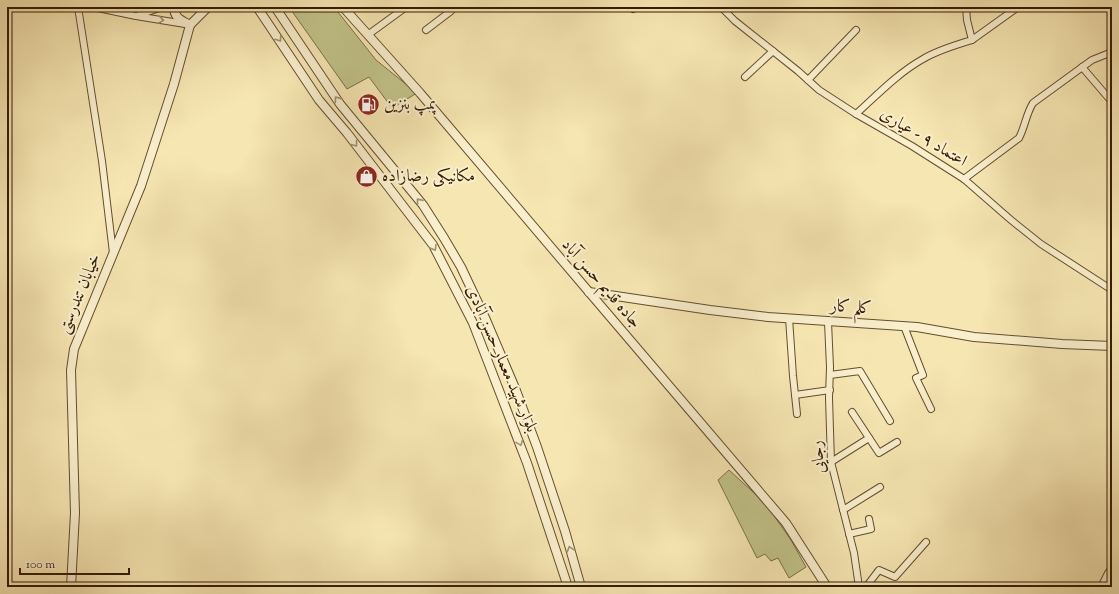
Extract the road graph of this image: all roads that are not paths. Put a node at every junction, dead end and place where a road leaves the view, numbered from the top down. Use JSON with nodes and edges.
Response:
{"nodes":[{"id":1,"x":78,"y":7,"type":"edge"},
{"id":2,"x":93,"y":7,"type":"edge"},
{"id":3,"x":162,"y":7,"type":"edge"},
{"id":4,"x":174,"y":7,"type":"edge"},
{"id":5,"x":208,"y":7,"type":"edge"},
{"id":6,"x":257,"y":7,"type":"edge"},
{"id":7,"x":275,"y":7,"type":"edge"},
{"id":8,"x":344,"y":7,"type":"edge"},
{"id":9,"x":406,"y":7,"type":"edge"},
{"id":10,"x":448,"y":7,"type":"edge"},
{"id":11,"x":721,"y":7,"type":"edge"},
{"id":12,"x":966,"y":7,"type":"edge"},
{"id":13,"x":1018,"y":7,"type":"edge"},
{"id":14,"x":136,"y":16,"type":"junction"},
{"id":15,"x":190,"y":25,"type":"junction"},
{"id":16,"x":426,"y":30,"type":"dead end"},
{"id":17,"x":856,"y":30,"type":"dead end"},
{"id":18,"x":369,"y":34,"type":"junction"},
{"id":19,"x":972,"y":40,"type":"junction"},
{"id":20,"x":773,"y":51,"type":"junction"},
{"id":21,"x":1112,"y":52,"type":"edge"},
{"id":22,"x":1082,"y":67,"type":"junction"},
{"id":23,"x":745,"y":77,"type":"dead end"},
{"id":24,"x":808,"y":80,"type":"junction"},
{"id":25,"x":1112,"y":102,"type":"edge"},
{"id":26,"x":856,"y":114,"type":"junction"},
{"id":27,"x":964,"y":179,"type":"junction"},
{"id":28,"x":113,"y":254,"type":"junction"},
{"id":29,"x":1112,"y":290,"type":"edge"},
{"id":30,"x":589,"y":292,"type":"junction"},
{"id":31,"x":789,"y":318,"type":"junction"},
{"id":32,"x":828,"y":322,"type":"junction"},
{"id":33,"x":904,"y":326,"type":"junction"},
{"id":34,"x":1112,"y":346,"type":"edge"},
{"id":35,"x":830,"y":375,"type":"junction"},
{"id":36,"x":830,"y":390,"type":"junction"},
{"id":37,"x":795,"y":395,"type":"junction"},
{"id":38,"x":931,"y":409,"type":"dead end"},
{"id":39,"x":852,"y":412,"type":"dead end"},
{"id":40,"x":797,"y":414,"type":"dead end"},
{"id":41,"x":890,"y":421,"type":"dead end"},
{"id":42,"x":869,"y":438,"type":"junction"},
{"id":43,"x":897,"y":442,"type":"dead end"},
{"id":44,"x":831,"y":462,"type":"junction"},
{"id":45,"x":880,"y":487,"type":"dead end"},
{"id":46,"x":843,"y":510,"type":"junction"},
{"id":47,"x":869,"y":519,"type":"dead end"},
{"id":48,"x":849,"y":534,"type":"junction"},
{"id":49,"x":926,"y":542,"type":"dead end"},
{"id":50,"x":1112,"y":568,"type":"edge"},
{"id":51,"x":71,"y":587,"type":"edge"},
{"id":52,"x":568,"y":587,"type":"edge"},
{"id":53,"x":581,"y":587,"type":"edge"},
{"id":54,"x":827,"y":587,"type":"edge"},
{"id":55,"x":859,"y":587,"type":"edge"},
{"id":56,"x":866,"y":587,"type":"edge"},
{"id":57,"x":1101,"y":587,"type":"edge"}],
"edges":[{"from":1,"to":28,"type":"street"},
{"from":2,"to":14,"type":"street"},
{"from":3,"to":14,"type":"street"},
{"from":4,"to":15,"type":"street"},
{"from":5,"to":15,"type":"street"},
{"from":6,"to":52,"type":"street","name":"بلوار شهید معمار حسن آبادی","one_way":true},
{"from":53,"to":7,"type":"street","name":"بلوار شهید معمار حسن آبادی","one_way":true},
{"from":8,"to":18,"type":"street","name":"جاده قدیم حسن آباد"},
{"from":9,"to":18,"type":"street"},
{"from":10,"to":16,"type":"street"},
{"from":11,"to":20,"type":"street","name":"اعتماد ۹ - عیاری"},
{"from":12,"to":19,"type":"street"},
{"from":13,"to":19,"type":"street"},
{"from":14,"to":15,"type":"street","one_way":true},
{"from":15,"to":28,"type":"street","name":"خیابان تندرستی"},
{"from":17,"to":24,"type":"street"},
{"from":18,"to":30,"type":"street","name":"جاده قدیم حسن آباد"},
{"from":19,"to":26,"type":"street"},
{"from":20,"to":23,"type":"street"},
{"from":20,"to":24,"type":"street","name":"اعتماد ۹ - عیاری"},
{"from":21,"to":22,"type":"street"},
{"from":22,"to":25,"type":"street"},
{"from":22,"to":27,"type":"street"},
{"from":24,"to":26,"type":"street","name":"اعتماد ۹ - عیاری"},
{"from":26,"to":27,"type":"street","name":"اعتماد ۹ - عیاری"},
{"from":27,"to":29,"type":"street","name":"اعتماد ۹ - عیاری"},
{"from":28,"to":51,"type":"street","name":"خیابان تندرستی"},
{"from":30,"to":31,"type":"street","name":"کلم کار"},
{"from":30,"to":54,"type":"street","name":"جاده قدیم حسن آباد"},
{"from":31,"to":32,"type":"street","name":"کلم کار"},
{"from":31,"to":37,"type":"street"},
{"from":32,"to":33,"type":"street","name":"کلم کار"},
{"from":32,"to":35,"type":"street","name":"رجایی"},
{"from":33,"to":34,"type":"street","name":"کلم کار"},
{"from":33,"to":38,"type":"street"},
{"from":35,"to":36,"type":"street","name":"رجایی"},
{"from":35,"to":41,"type":"street"},
{"from":36,"to":37,"type":"street"},
{"from":36,"to":44,"type":"street","name":"رجایی"},
{"from":37,"to":40,"type":"street"},
{"from":39,"to":42,"type":"street"},
{"from":42,"to":43,"type":"street"},
{"from":42,"to":44,"type":"street"},
{"from":44,"to":46,"type":"street","name":"رجایی"},
{"from":45,"to":46,"type":"street"},
{"from":46,"to":48,"type":"street","name":"رجایی"},
{"from":47,"to":48,"type":"street"},
{"from":48,"to":55,"type":"street","name":"رجایی"},
{"from":49,"to":56,"type":"street"},
{"from":50,"to":57,"type":"street"}]}
